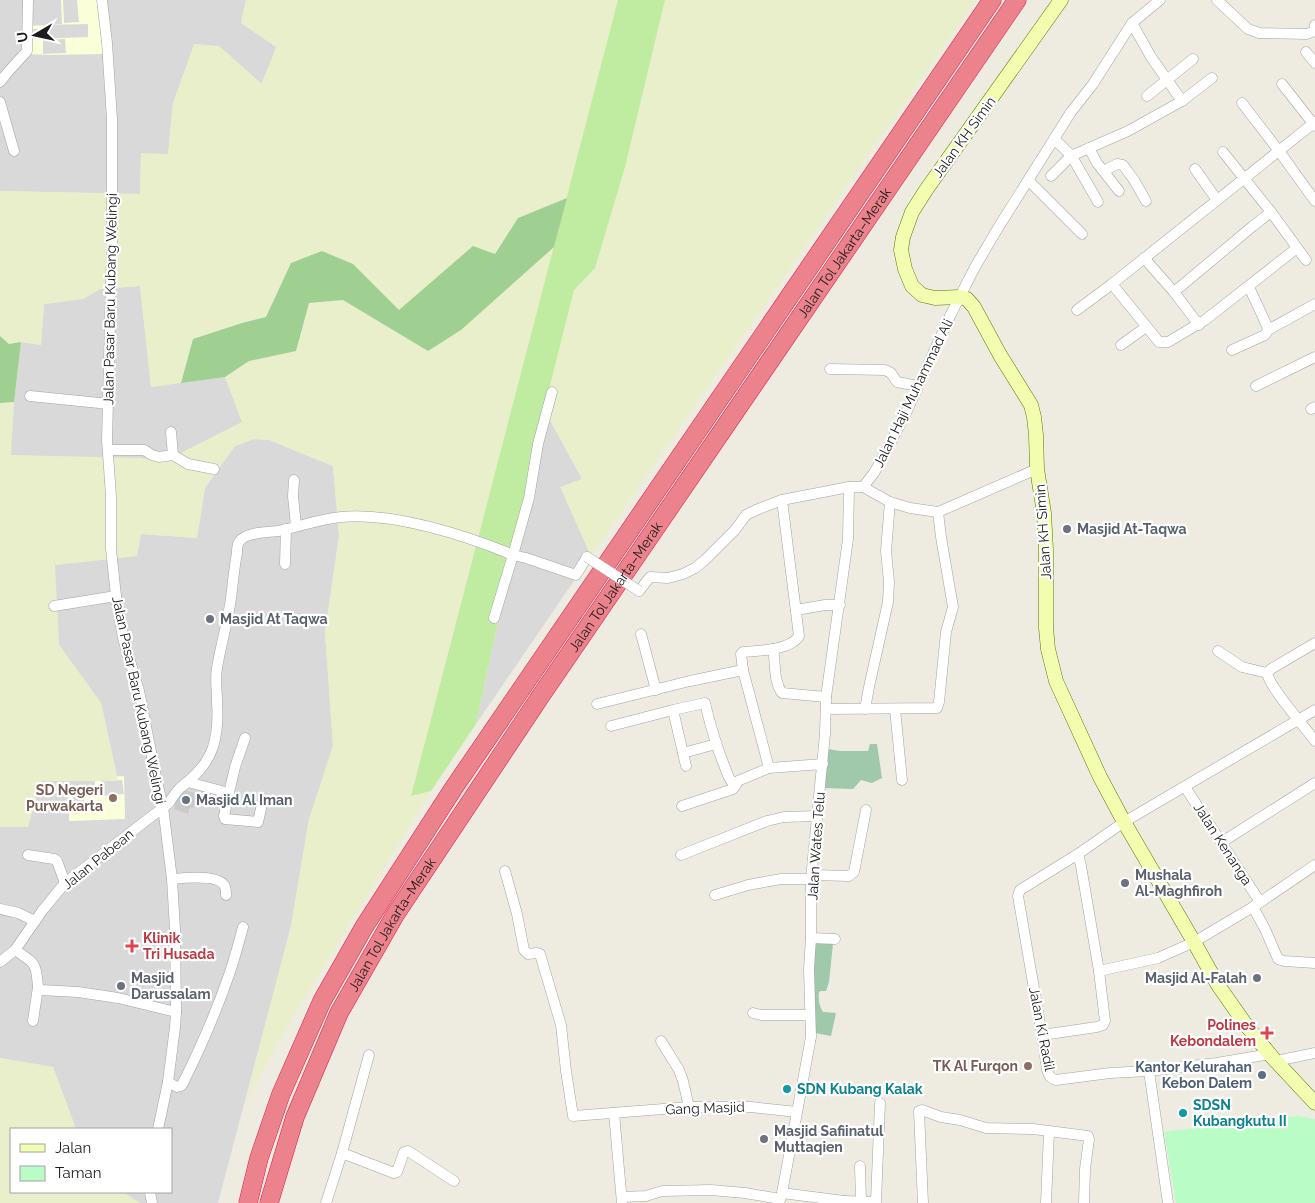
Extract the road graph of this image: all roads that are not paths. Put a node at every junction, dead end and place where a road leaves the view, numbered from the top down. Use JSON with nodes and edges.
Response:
{"nodes":[{"id":1,"x":28,"y":0,"type":"edge"},
{"id":2,"x":102,"y":0,"type":"edge"},
{"id":3,"x":992,"y":0,"type":"edge"},
{"id":4,"x":1017,"y":0,"type":"edge"},
{"id":5,"x":1061,"y":0,"type":"edge"},
{"id":6,"x":1160,"y":0,"type":"edge"},
{"id":7,"x":1217,"y":0,"type":"edge"},
{"id":8,"x":1132,"y":23,"type":"junction"},
{"id":9,"x":1315,"y":25,"type":"edge"},
{"id":10,"x":1306,"y":52,"type":"dead end"},
{"id":11,"x":1193,"y":59,"type":"dead end"},
{"id":12,"x":1315,"y":63,"type":"edge"},
{"id":13,"x":1212,"y":78,"type":"dead end"},
{"id":14,"x":1168,"y":80,"type":"junction"},
{"id":15,"x":0,"y":82,"type":"edge"},
{"id":16,"x":1282,"y":84,"type":"dead end"},
{"id":17,"x":1147,"y":96,"type":"dead end"},
{"id":18,"x":1182,"y":101,"type":"junction"},
{"id":19,"x":0,"y":102,"type":"edge"},
{"id":20,"x":1242,"y":103,"type":"dead end"},
{"id":21,"x":1314,"y":124,"type":"edge"},
{"id":22,"x":1054,"y":139,"type":"junction"},
{"id":23,"x":1090,"y":148,"type":"junction"},
{"id":24,"x":1279,"y":150,"type":"junction"},
{"id":25,"x":14,"y":151,"type":"dead end"},
{"id":26,"x":1223,"y":152,"type":"dead end"},
{"id":27,"x":1072,"y":156,"type":"junction"},
{"id":28,"x":1195,"y":169,"type":"dead end"},
{"id":29,"x":1104,"y":171,"type":"junction"},
{"id":30,"x":1050,"y":176,"type":"dead end"},
{"id":31,"x":1244,"y":178,"type":"junction"},
{"id":32,"x":1029,"y":180,"type":"junction"},
{"id":33,"x":1119,"y":191,"type":"dead end"},
{"id":34,"x":1217,"y":200,"type":"junction"},
{"id":35,"x":1146,"y":201,"type":"dead end"},
{"id":36,"x":1315,"y":201,"type":"edge"},
{"id":37,"x":1098,"y":202,"type":"dead end"},
{"id":38,"x":1271,"y":212,"type":"junction"},
{"id":39,"x":1082,"y":234,"type":"dead end"},
{"id":40,"x":1298,"y":248,"type":"junction"},
{"id":41,"x":1144,"y":258,"type":"junction"},
{"id":42,"x":1306,"y":260,"type":"dead end"},
{"id":43,"x":1112,"y":284,"type":"junction"},
{"id":44,"x":1249,"y":286,"type":"junction"},
{"id":45,"x":1174,"y":292,"type":"junction"},
{"id":46,"x":960,"y":298,"type":"junction"},
{"id":47,"x":1315,"y":304,"type":"edge"},
{"id":48,"x":1077,"y":310,"type":"dead end"},
{"id":49,"x":1199,"y":324,"type":"junction"},
{"id":50,"x":1146,"y":327,"type":"junction"},
{"id":51,"x":1268,"y":330,"type":"junction"},
{"id":52,"x":1121,"y":345,"type":"dead end"},
{"id":53,"x":1232,"y":350,"type":"dead end"},
{"id":54,"x":1315,"y":357,"type":"edge"},
{"id":55,"x":830,"y":369,"type":"dead end"},
{"id":56,"x":918,"y":386,"type":"junction"},
{"id":57,"x":1256,"y":386,"type":"dead end"},
{"id":58,"x":552,"y":392,"type":"dead end"},
{"id":59,"x":30,"y":396,"type":"dead end"},
{"id":60,"x":109,"y":404,"type":"junction"},
{"id":61,"x":171,"y":432,"type":"dead end"},
{"id":62,"x":108,"y":450,"type":"junction"},
{"id":63,"x":173,"y":455,"type":"junction"},
{"id":64,"x":214,"y":469,"type":"dead end"},
{"id":65,"x":1037,"y":469,"type":"junction"},
{"id":66,"x":294,"y":480,"type":"dead end"},
{"id":67,"x":863,"y":487,"type":"junction"},
{"id":68,"x":849,"y":488,"type":"junction"},
{"id":69,"x":782,"y":500,"type":"junction"},
{"id":70,"x":890,"y":502,"type":"junction"},
{"id":71,"x":938,"y":512,"type":"junction"},
{"id":72,"x":291,"y":527,"type":"junction"},
{"id":73,"x":513,"y":555,"type":"junction"},
{"id":74,"x":285,"y":564,"type":"dead end"},
{"id":75,"x":116,"y":596,"type":"junction"},
{"id":76,"x":840,"y":605,"type":"junction"},
{"id":77,"x":54,"y":606,"type":"dead end"},
{"id":78,"x":796,"y":610,"type":"junction"},
{"id":79,"x":494,"y":618,"type":"dead end"},
{"id":80,"x":641,"y":634,"type":"dead end"},
{"id":81,"x":1315,"y":643,"type":"edge"},
{"id":82,"x":773,"y":649,"type":"junction"},
{"id":83,"x":1218,"y":651,"type":"dead end"},
{"id":84,"x":743,"y":670,"type":"junction"},
{"id":85,"x":1267,"y":673,"type":"junction"},
{"id":86,"x":656,"y":690,"type":"junction"},
{"id":87,"x":826,"y":697,"type":"junction"},
{"id":88,"x":597,"y":704,"type":"dead end"},
{"id":89,"x":826,"y":708,"type":"junction"},
{"id":90,"x":865,"y":709,"type":"junction"},
{"id":91,"x":895,"y":709,"type":"junction"},
{"id":92,"x":673,"y":710,"type":"junction"},
{"id":93,"x":1315,"y":710,"type":"edge"},
{"id":94,"x":1298,"y":719,"type":"junction"},
{"id":95,"x":611,"y":726,"type":"dead end"},
{"id":96,"x":244,"y":738,"type":"dead end"},
{"id":97,"x":1315,"y":741,"type":"edge"},
{"id":98,"x":716,"y":744,"type":"junction"},
{"id":99,"x":683,"y":753,"type":"junction"},
{"id":100,"x":822,"y":764,"type":"junction"},
{"id":101,"x":686,"y":766,"type":"dead end"},
{"id":102,"x":769,"y":768,"type":"junction"},
{"id":103,"x":902,"y":780,"type":"dead end"},
{"id":104,"x":188,"y":782,"type":"junction"},
{"id":105,"x":736,"y":783,"type":"junction"},
{"id":106,"x":1315,"y":783,"type":"edge"},
{"id":107,"x":1185,"y":787,"type":"junction"},
{"id":108,"x":229,"y":793,"type":"junction"},
{"id":109,"x":263,"y":800,"type":"dead end"},
{"id":110,"x":682,"y":806,"type":"dead end"},
{"id":111,"x":163,"y":807,"type":"junction"},
{"id":112,"x":866,"y":810,"type":"dead end"},
{"id":113,"x":817,"y":816,"type":"junction"},
{"id":114,"x":1124,"y":822,"type":"junction"},
{"id":115,"x":1222,"y":842,"type":"junction"},
{"id":116,"x":1078,"y":854,"type":"junction"},
{"id":117,"x":28,"y":855,"type":"dead end"},
{"id":118,"x":682,"y":855,"type":"dead end"},
{"id":119,"x":1315,"y":865,"type":"edge"},
{"id":120,"x":505,"y":871,"type":"dead end"},
{"id":121,"x":811,"y":877,"type":"junction"},
{"id":122,"x":172,"y":879,"type":"junction"},
{"id":123,"x":65,"y":883,"type":"junction"},
{"id":124,"x":226,"y":895,"type":"dead end"},
{"id":125,"x":716,"y":895,"type":"dead end"},
{"id":126,"x":1256,"y":904,"type":"junction"},
{"id":127,"x":0,"y":909,"type":"edge"},
{"id":128,"x":35,"y":921,"type":"junction"},
{"id":129,"x":243,"y":927,"type":"dead end"},
{"id":130,"x":811,"y":938,"type":"junction"},
{"id":131,"x":835,"y":939,"type":"dead end"},
{"id":132,"x":1194,"y":942,"type":"junction"},
{"id":133,"x":15,"y":950,"type":"junction"},
{"id":134,"x":0,"y":962,"type":"edge"},
{"id":135,"x":1315,"y":963,"type":"edge"},
{"id":136,"x":1099,"y":971,"type":"junction"},
{"id":137,"x":38,"y":987,"type":"junction"},
{"id":138,"x":176,"y":1012,"type":"junction"},
{"id":139,"x":753,"y":1013,"type":"dead end"},
{"id":140,"x":810,"y":1014,"type":"junction"},
{"id":141,"x":33,"y":1020,"type":"dead end"},
{"id":142,"x":1042,"y":1035,"type":"junction"},
{"id":143,"x":661,"y":1041,"type":"dead end"},
{"id":144,"x":1315,"y":1053,"type":"edge"},
{"id":145,"x":369,"y":1055,"type":"dead end"},
{"id":146,"x":1273,"y":1058,"type":"junction"},
{"id":147,"x":1149,"y":1071,"type":"junction"},
{"id":148,"x":168,"y":1082,"type":"junction"},
{"id":149,"x":880,"y":1103,"type":"dead end"},
{"id":150,"x":1315,"y":1103,"type":"edge"},
{"id":151,"x":689,"y":1107,"type":"junction"},
{"id":152,"x":797,"y":1112,"type":"junction"},
{"id":153,"x":614,"y":1113,"type":"junction"},
{"id":154,"x":158,"y":1128,"type":"edge"},
{"id":155,"x":1049,"y":1132,"type":"junction"},
{"id":156,"x":342,"y":1153,"type":"junction"},
{"id":157,"x":860,"y":1166,"type":"dead end"},
{"id":158,"x":454,"y":1181,"type":"dead end"},
{"id":159,"x":781,"y":1198,"type":"edge"},
{"id":160,"x":622,"y":1200,"type":"edge"},
{"id":161,"x":844,"y":1202,"type":"edge"},
{"id":162,"x":861,"y":1202,"type":"junction"},
{"id":163,"x":248,"y":1203,"type":"edge"},
{"id":164,"x":269,"y":1203,"type":"edge"},
{"id":165,"x":326,"y":1203,"type":"edge"},
{"id":166,"x":923,"y":1203,"type":"edge"},
{"id":167,"x":1046,"y":1203,"type":"edge"},
{"id":168,"x":1084,"y":1203,"type":"edge"},
{"id":169,"x":1168,"y":1203,"type":"edge"}],
"edges":[{"from":1,"to":15,"type":"street"},
{"from":2,"to":60,"type":"street","name":"Jalan Pasar Baru Kubang Welingi"},
{"from":3,"to":163,"type":"highway","name":"Jalan Tol Jakarta–Merak"},
{"from":4,"to":164,"type":"highway","name":"Jalan Tol Jakarta–Merak"},
{"from":5,"to":46,"type":"street","name":"Jalan KH Simin"},
{"from":6,"to":8,"type":"street","name":"Jalan Haji Muhammad Ali"},
{"from":7,"to":9,"type":"street"},
{"from":8,"to":14,"type":"street"},
{"from":8,"to":22,"type":"street","name":"Jalan Haji Muhammad Ali"},
{"from":10,"to":12,"type":"street"},
{"from":11,"to":14,"type":"street"},
{"from":13,"to":18,"type":"street"},
{"from":14,"to":17,"type":"street"},
{"from":14,"to":18,"type":"street"},
{"from":16,"to":21,"type":"street"},
{"from":18,"to":23,"type":"street"},
{"from":19,"to":25,"type":"street"},
{"from":20,"to":24,"type":"street"},
{"from":21,"to":24,"type":"street"},
{"from":22,"to":27,"type":"street"},
{"from":22,"to":32,"type":"street","name":"Jalan Haji Muhammad Ali"},
{"from":23,"to":27,"type":"street"},
{"from":23,"to":29,"type":"street"},
{"from":24,"to":31,"type":"street"},
{"from":24,"to":36,"type":"street"},
{"from":26,"to":31,"type":"street"},
{"from":27,"to":30,"type":"street"},
{"from":27,"to":37,"type":"street"},
{"from":28,"to":34,"type":"street"},
{"from":29,"to":33,"type":"street"},
{"from":29,"to":35,"type":"street"},
{"from":31,"to":34,"type":"street"},
{"from":31,"to":38,"type":"street"},
{"from":32,"to":39,"type":"street"},
{"from":32,"to":46,"type":"street","name":"Jalan Haji Muhammad Ali"},
{"from":34,"to":41,"type":"street"},
{"from":38,"to":40,"type":"street"},
{"from":38,"to":45,"type":"street"},
{"from":40,"to":42,"type":"street"},
{"from":40,"to":44,"type":"street"},
{"from":41,"to":43,"type":"street"},
{"from":41,"to":45,"type":"street"},
{"from":43,"to":48,"type":"street"},
{"from":43,"to":50,"type":"street"},
{"from":44,"to":49,"type":"street"},
{"from":44,"to":51,"type":"street"},
{"from":45,"to":49,"type":"street"},
{"from":46,"to":56,"type":"street","name":"Jalan Haji Muhammad Ali"},
{"from":46,"to":65,"type":"street","name":"Jalan KH Simin"},
{"from":47,"to":51,"type":"street"},
{"from":49,"to":50,"type":"street"},
{"from":50,"to":52,"type":"street"},
{"from":51,"to":53,"type":"street"},
{"from":54,"to":57,"type":"street"},
{"from":55,"to":56,"type":"street"},
{"from":56,"to":67,"type":"street","name":"Jalan Haji Muhammad Ali"},
{"from":58,"to":73,"type":"street"},
{"from":59,"to":60,"type":"street"},
{"from":60,"to":62,"type":"street","name":"Jalan Pasar Baru Kubang Welingi"},
{"from":61,"to":63,"type":"street"},
{"from":62,"to":63,"type":"street"},
{"from":62,"to":75,"type":"street","name":"Jalan Pasar Baru Kubang Welingi"},
{"from":63,"to":64,"type":"street"},
{"from":65,"to":71,"type":"street"},
{"from":65,"to":114,"type":"street","name":"Jalan KH Simin"},
{"from":66,"to":72,"type":"street"},
{"from":67,"to":68,"type":"street"},
{"from":67,"to":70,"type":"street"},
{"from":68,"to":69,"type":"street"},
{"from":68,"to":76,"type":"street","name":"Jalan Wates Telu"},
{"from":69,"to":73,"type":"street","name":"Jalan Pabean","bridge":true},
{"from":69,"to":78,"type":"street"},
{"from":70,"to":71,"type":"street"},
{"from":70,"to":90,"type":"street"},
{"from":71,"to":91,"type":"street"},
{"from":72,"to":73,"type":"street","name":"Jalan Pabean"},
{"from":72,"to":74,"type":"street"},
{"from":72,"to":104,"type":"street","name":"Jalan Pabean"},
{"from":73,"to":79,"type":"street"},
{"from":75,"to":77,"type":"street"},
{"from":75,"to":111,"type":"street","name":"Jalan Pasar Baru Kubang Welingi"},
{"from":76,"to":78,"type":"street"},
{"from":76,"to":87,"type":"street","name":"Jalan Wates Telu"},
{"from":78,"to":82,"type":"street"},
{"from":80,"to":86,"type":"street"},
{"from":81,"to":85,"type":"street"},
{"from":82,"to":84,"type":"street"},
{"from":82,"to":87,"type":"street"},
{"from":83,"to":85,"type":"street"},
{"from":84,"to":86,"type":"street"},
{"from":84,"to":102,"type":"street"},
{"from":85,"to":94,"type":"street"},
{"from":86,"to":88,"type":"street"},
{"from":87,"to":89,"type":"street","name":"Jalan Wates Telu"},
{"from":89,"to":90,"type":"street"},
{"from":89,"to":100,"type":"street","name":"Jalan Wates Telu"},
{"from":90,"to":91,"type":"street"},
{"from":91,"to":103,"type":"street"},
{"from":92,"to":95,"type":"street"},
{"from":92,"to":98,"type":"street"},
{"from":92,"to":99,"type":"street"},
{"from":93,"to":94,"type":"street","name":"Jalan Ki Radil"},
{"from":94,"to":97,"type":"street"},
{"from":94,"to":107,"type":"street","name":"Jalan Ki Radil"},
{"from":96,"to":108,"type":"street"},
{"from":98,"to":99,"type":"street"},
{"from":98,"to":105,"type":"street"},
{"from":99,"to":101,"type":"street"},
{"from":100,"to":102,"type":"street"},
{"from":100,"to":113,"type":"street","name":"Jalan Wates Telu"},
{"from":102,"to":105,"type":"street"},
{"from":104,"to":108,"type":"street"},
{"from":104,"to":111,"type":"street","name":"Jalan Pabean"},
{"from":105,"to":110,"type":"street"},
{"from":106,"to":115,"type":"street"},
{"from":107,"to":114,"type":"street","name":"Jalan Ki Radil"},
{"from":107,"to":115,"type":"street","name":"Jalan Kenanga"},
{"from":108,"to":109,"type":"street"},
{"from":111,"to":122,"type":"street","name":"Jalan Pasar Baru Kubang Welingi"},
{"from":111,"to":123,"type":"street","name":"Jalan Pabean"},
{"from":112,"to":121,"type":"street"},
{"from":113,"to":118,"type":"street"},
{"from":113,"to":121,"type":"street","name":"Jalan Wates Telu"},
{"from":114,"to":116,"type":"street","name":"Jalan Ki Radil"},
{"from":114,"to":132,"type":"street","name":"Jalan KH Simin"},
{"from":115,"to":126,"type":"street","name":"Jalan Kenanga"},
{"from":116,"to":136,"type":"street"},
{"from":116,"to":142,"type":"street","name":"Jalan Ki Radil"},
{"from":117,"to":123,"type":"street"},
{"from":119,"to":126,"type":"street"},
{"from":120,"to":153,"type":"street","name":"Gang Masjid"},
{"from":121,"to":125,"type":"street"},
{"from":121,"to":130,"type":"street","name":"Jalan Wates Telu"},
{"from":122,"to":124,"type":"street"},
{"from":122,"to":138,"type":"street","name":"Jalan Pasar Baru Kubang Welingi"},
{"from":123,"to":128,"type":"street","name":"Jalan Pabean"},
{"from":126,"to":132,"type":"street"},
{"from":126,"to":135,"type":"street","name":"Jalan Kenanga"},
{"from":127,"to":128,"type":"street"},
{"from":128,"to":133,"type":"street","name":"Jalan Pabean"},
{"from":129,"to":148,"type":"street"},
{"from":130,"to":131,"type":"street"},
{"from":130,"to":140,"type":"street","name":"Jalan Wates Telu"},
{"from":132,"to":136,"type":"street"},
{"from":132,"to":146,"type":"street","name":"Jalan KH Simin"},
{"from":133,"to":134,"type":"street","name":"Jalan Pabean"},
{"from":133,"to":137,"type":"street"},
{"from":136,"to":142,"type":"street"},
{"from":137,"to":138,"type":"street"},
{"from":137,"to":141,"type":"street"},
{"from":138,"to":148,"type":"street","name":"Jalan Pasar Baru Kubang Welingi"},
{"from":139,"to":140,"type":"street"},
{"from":140,"to":152,"type":"street","name":"Jalan Wates Telu"},
{"from":142,"to":147,"type":"street","name":"Jalan Ki Radil"},
{"from":143,"to":151,"type":"street"},
{"from":144,"to":146,"type":"street","name":"Jalan Ki Radil"},
{"from":145,"to":156,"type":"street"},
{"from":146,"to":147,"type":"street","name":"Jalan Ki Radil"},
{"from":146,"to":150,"type":"street","name":"Jalan KH Simin"},
{"from":147,"to":169,"type":"street"},
{"from":148,"to":154,"type":"street","name":"Jalan Pasar Baru Kubang Welingi"},
{"from":149,"to":162,"type":"street"},
{"from":151,"to":152,"type":"street","name":"Gang Masjid"},
{"from":151,"to":153,"type":"street","name":"Gang Masjid"},
{"from":152,"to":159,"type":"street","name":"Jalan Wates Telu"},
{"from":153,"to":160,"type":"street"},
{"from":155,"to":166,"type":"street"},
{"from":155,"to":167,"type":"street"},
{"from":155,"to":168,"type":"street"},
{"from":156,"to":158,"type":"street"},
{"from":156,"to":165,"type":"street"},
{"from":157,"to":162,"type":"street"},
{"from":159,"to":160,"type":"street"},
{"from":159,"to":161,"type":"street"},
{"from":161,"to":162,"type":"street"}]}
